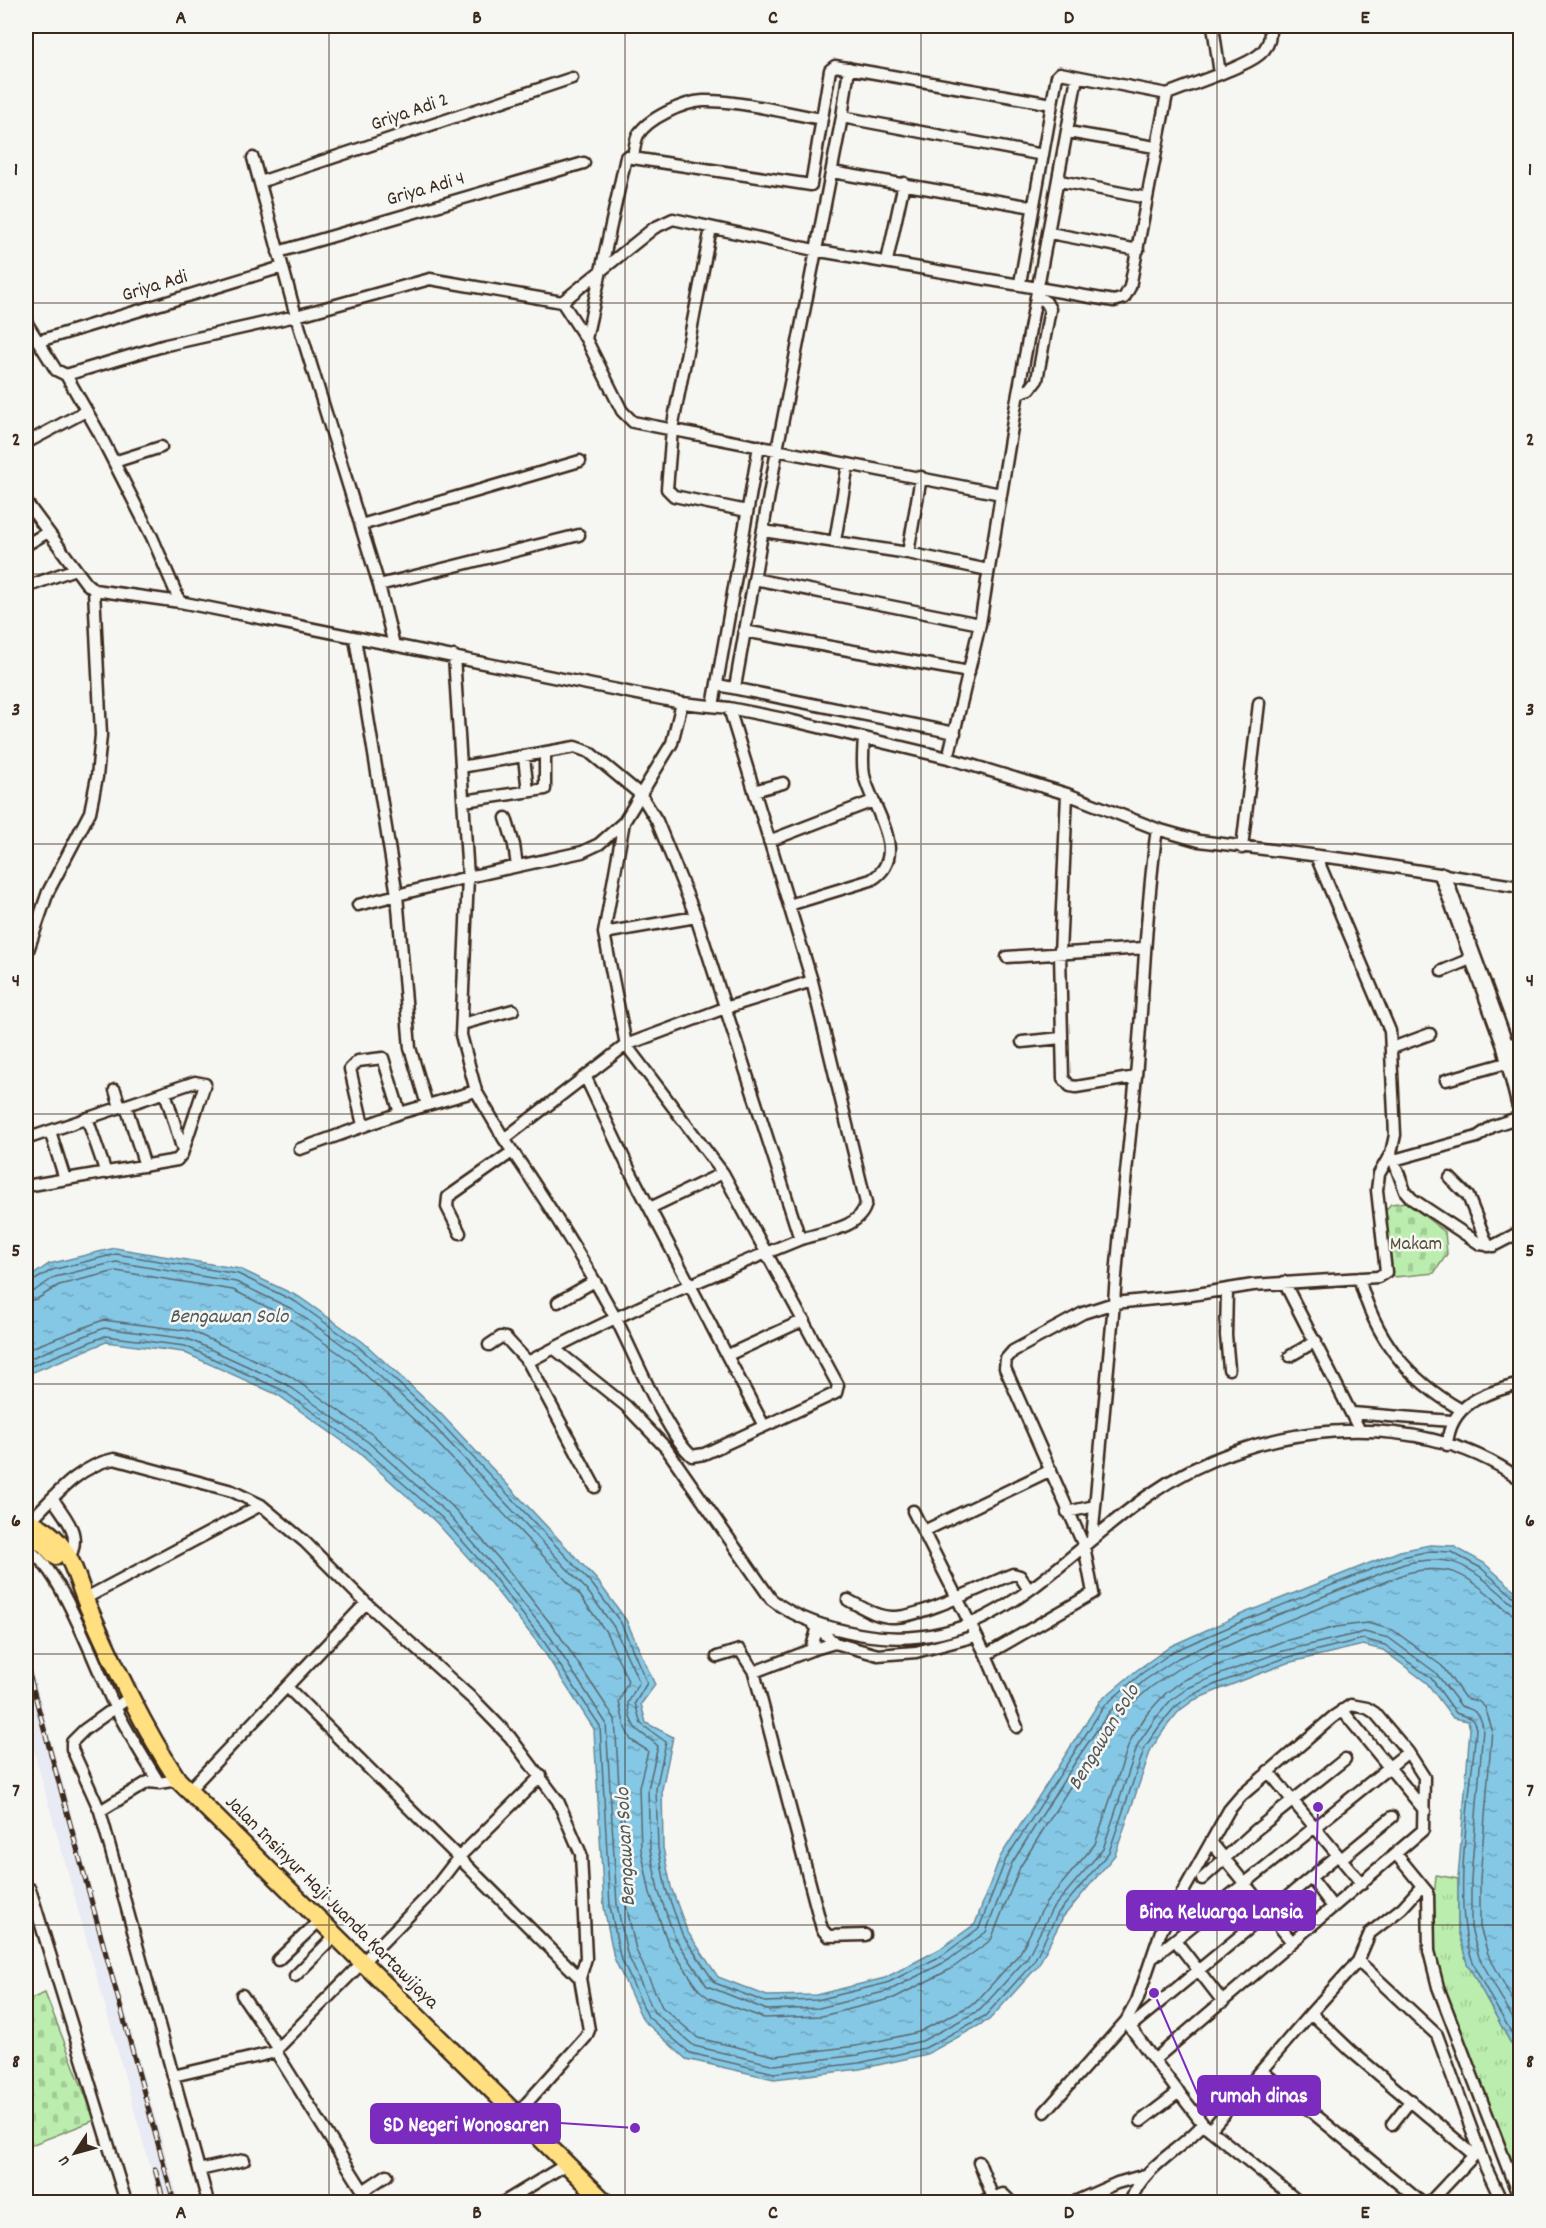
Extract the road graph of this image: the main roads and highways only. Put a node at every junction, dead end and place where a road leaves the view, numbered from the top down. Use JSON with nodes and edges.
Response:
{"nodes":[{"id":1,"x":27,"y":1526,"type":"edge"},
{"id":2,"x":83,"y":1596,"type":"junction"},
{"id":3,"x":605,"y":2202,"type":"edge"}],
"edges":[{"from":1,"to":2,"type":"main road","name":"Jalan Insinyur Haji Juanda Kartawijaya"},
{"from":1,"to":2,"type":"main road","name":"Jalan Insinyur Haji Juanda Kartawijaya"},
{"from":2,"to":3,"type":"main road","name":"Jalan Insinyur Haji Juanda Kartawijaya"}]}
